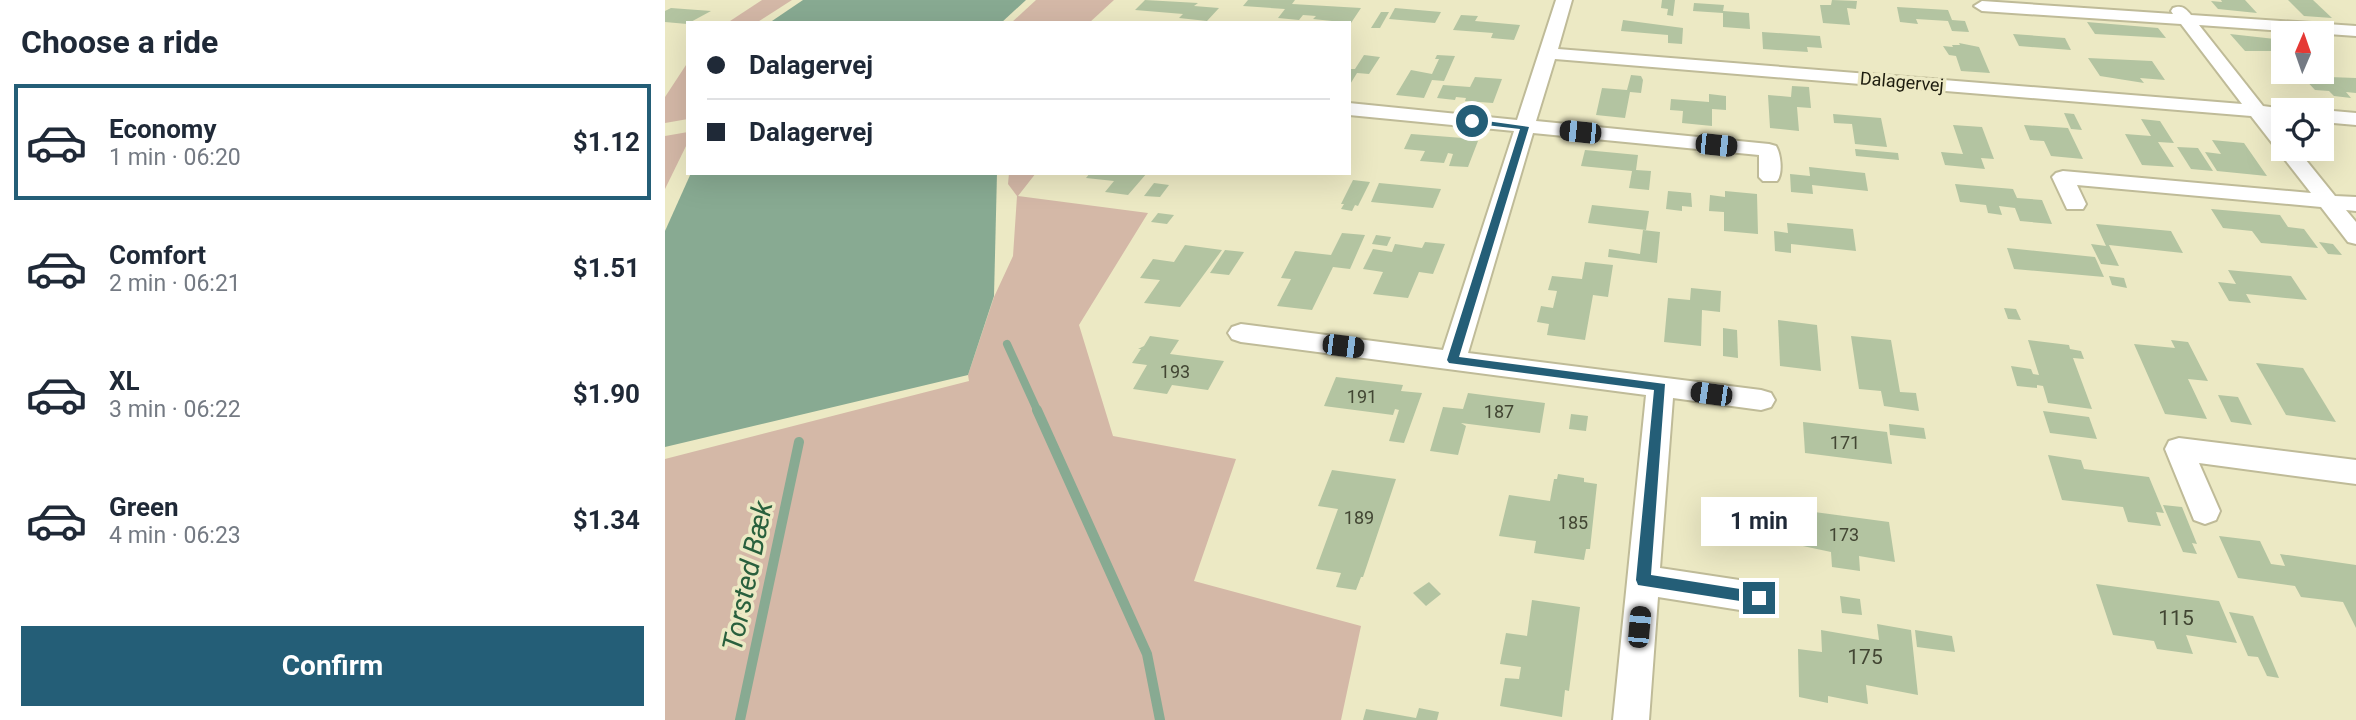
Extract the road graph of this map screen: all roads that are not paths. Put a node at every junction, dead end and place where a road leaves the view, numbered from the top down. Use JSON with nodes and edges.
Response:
{"nodes":[{"id":1,"x":1564,"y":0,"type":"edge"},
{"id":2,"x":2171,"y":0,"type":"edge"},
{"id":3,"x":1982,"y":5,"type":"dead end"},
{"id":4,"x":2186,"y":19,"type":"junction"},
{"id":5,"x":2356,"y":31,"type":"edge"},
{"id":6,"x":1547,"y":53,"type":"junction"},
{"id":7,"x":1351,"y":109,"type":"edge"},
{"id":8,"x":2257,"y":111,"type":"junction"},
{"id":9,"x":2271,"y":112,"type":"edge"},
{"id":10,"x":2334,"y":117,"type":"edge"},
{"id":11,"x":2356,"y":119,"type":"edge"},
{"id":12,"x":1525,"y":127,"type":"junction"},
{"id":13,"x":2271,"y":129,"type":"edge"},
{"id":14,"x":2296,"y":161,"type":"edge"},
{"id":15,"x":1770,"y":177,"type":"dead end"},
{"id":16,"x":2328,"y":201,"type":"junction"},
{"id":17,"x":2075,"y":204,"type":"dead end"},
{"id":18,"x":2356,"y":204,"type":"edge"},
{"id":19,"x":2356,"y":237,"type":"edge"},
{"id":20,"x":1241,"y":333,"type":"dead end"},
{"id":21,"x":1453,"y":360,"type":"junction"},
{"id":22,"x":1660,"y":387,"type":"junction"},
{"id":23,"x":1761,"y":400,"type":"dead end"},
{"id":24,"x":2356,"y":472,"type":"edge"},
{"id":25,"x":2205,"y":511,"type":"dead end"},
{"id":26,"x":1643,"y":580,"type":"junction"},
{"id":27,"x":1759,"y":598,"type":"dead end"},
{"id":28,"x":1631,"y":720,"type":"edge"}],
"edges":[{"from":1,"to":6,"type":"street"},
{"from":2,"to":4,"type":"street"},
{"from":3,"to":4,"type":"street"},
{"from":4,"to":5,"type":"street"},
{"from":4,"to":8,"type":"street"},
{"from":6,"to":8,"type":"street","name":"Dalagervej"},
{"from":6,"to":12,"type":"street"},
{"from":7,"to":12,"type":"street"},
{"from":8,"to":9,"type":"street","name":"Dalagervej"},
{"from":8,"to":13,"type":"street"},
{"from":10,"to":11,"type":"street"},
{"from":12,"to":15,"type":"street"},
{"from":12,"to":21,"type":"street"},
{"from":14,"to":16,"type":"street"},
{"from":16,"to":17,"type":"street"},
{"from":16,"to":18,"type":"street"},
{"from":16,"to":19,"type":"street"},
{"from":20,"to":21,"type":"street"},
{"from":21,"to":22,"type":"street"},
{"from":22,"to":23,"type":"street"},
{"from":22,"to":26,"type":"street"},
{"from":24,"to":25,"type":"street"},
{"from":26,"to":27,"type":"street"},
{"from":26,"to":28,"type":"street"}]}
